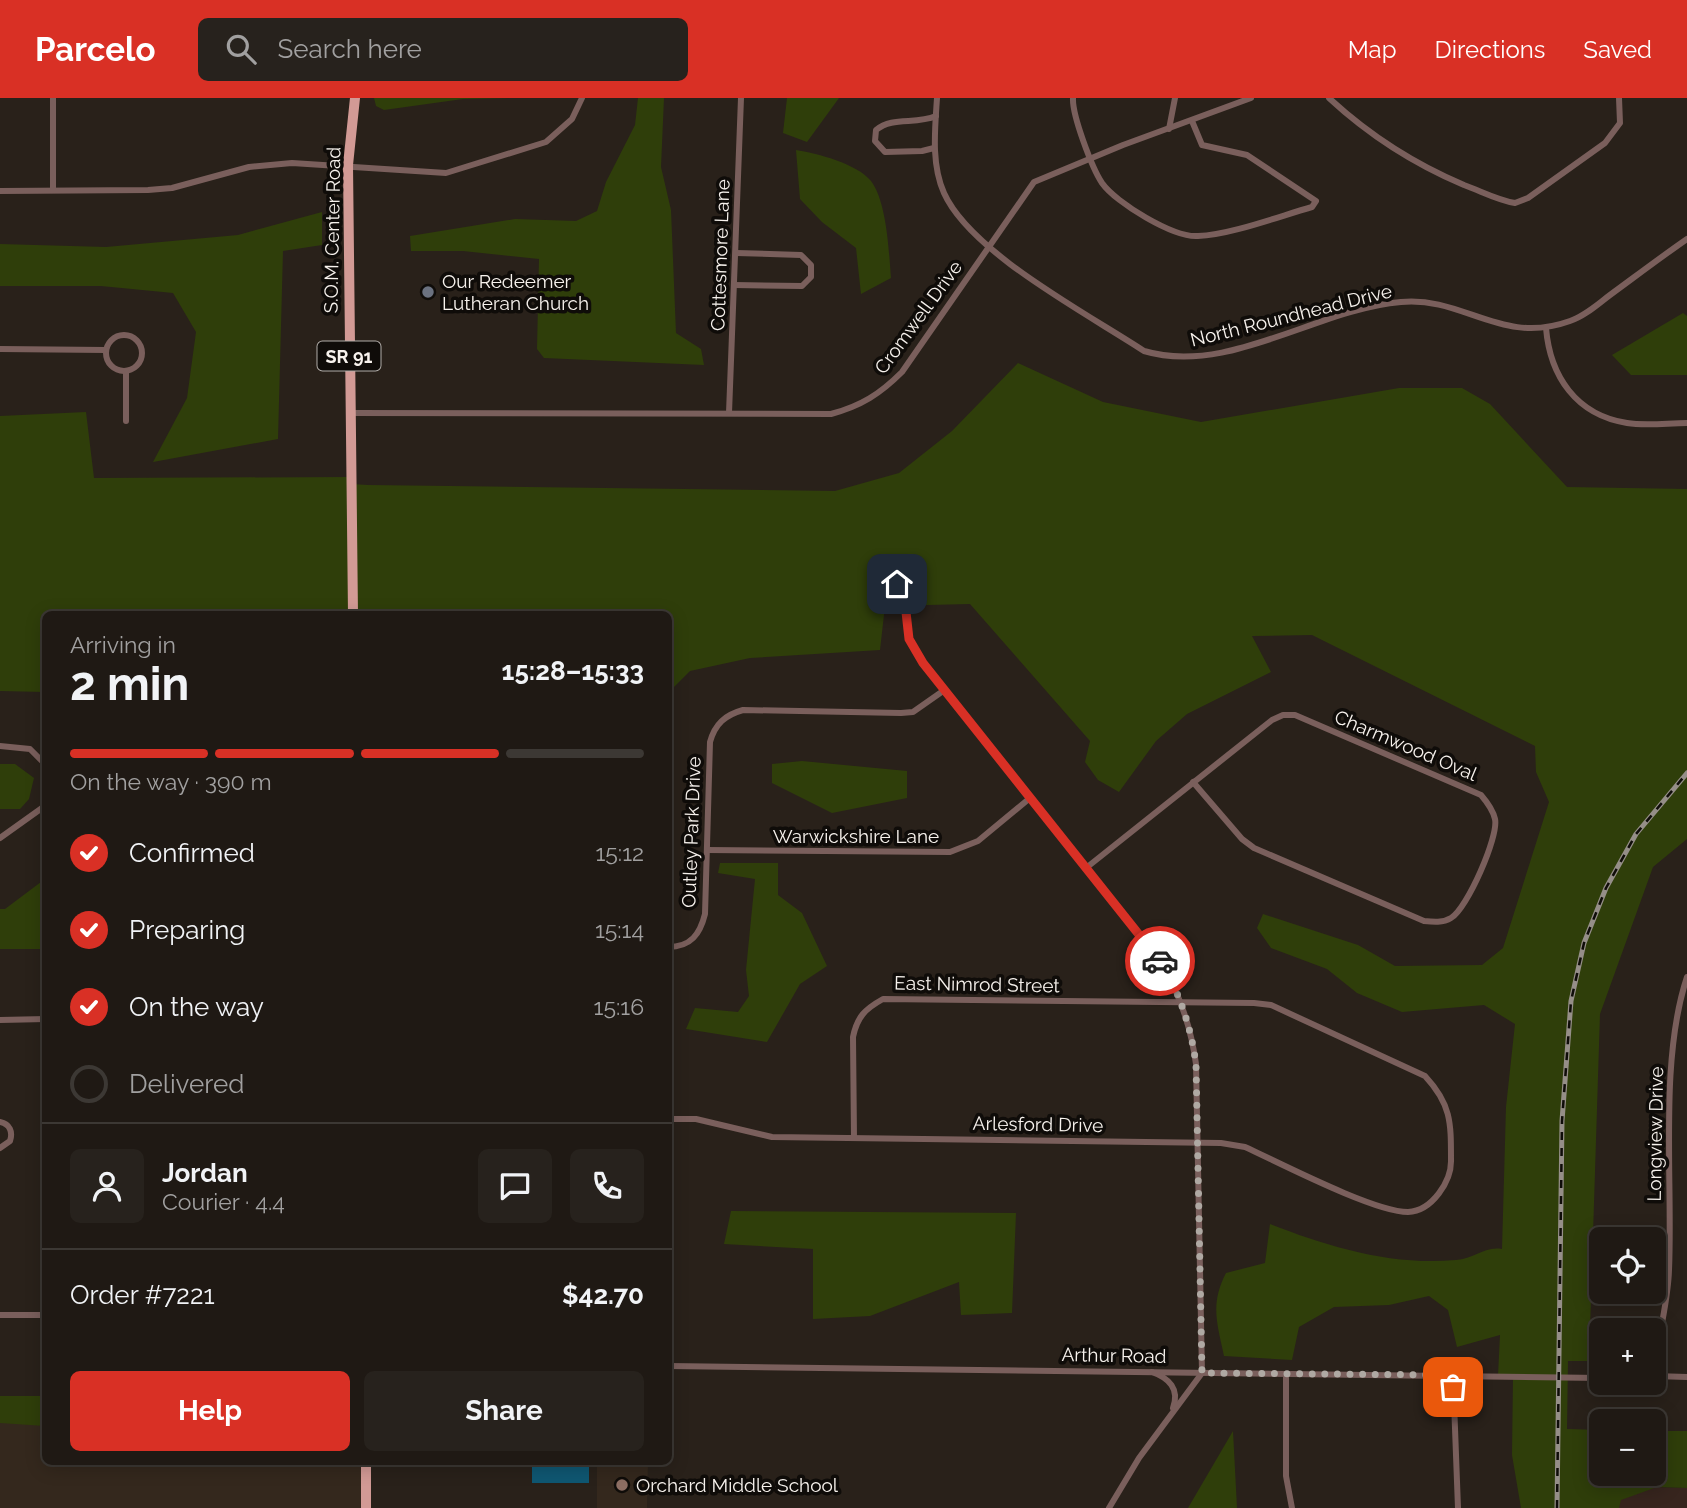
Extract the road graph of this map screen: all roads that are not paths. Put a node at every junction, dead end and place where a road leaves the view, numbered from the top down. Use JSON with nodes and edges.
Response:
{"nodes":[{"id":1,"x":53,"y":98,"type":"edge"},
{"id":2,"x":355,"y":98,"type":"edge"},
{"id":3,"x":582,"y":98,"type":"edge"},
{"id":4,"x":741,"y":98,"type":"edge"},
{"id":5,"x":937,"y":98,"type":"edge"},
{"id":6,"x":1073,"y":98,"type":"edge"},
{"id":7,"x":1175,"y":98,"type":"edge"},
{"id":8,"x":1251,"y":98,"type":"edge"},
{"id":9,"x":1329,"y":98,"type":"edge"},
{"id":10,"x":1619,"y":98,"type":"edge"},
{"id":11,"x":936,"y":116,"type":"junction"},
{"id":12,"x":1192,"y":121,"type":"junction"},
{"id":13,"x":1168,"y":129,"type":"junction"},
{"id":14,"x":934,"y":148,"type":"junction"},
{"id":15,"x":1092,"y":158,"type":"junction"},
{"id":16,"x":348,"y":165,"type":"junction"},
{"id":17,"x":53,"y":190,"type":"junction"},
{"id":18,"x":0,"y":191,"type":"edge"},
{"id":19,"x":1687,"y":239,"type":"edge"},
{"id":20,"x":988,"y":248,"type":"junction"},
{"id":21,"x":736,"y":253,"type":"junction"},
{"id":22,"x":734,"y":285,"type":"junction"},
{"id":23,"x":1546,"y":328,"type":"junction"},
{"id":24,"x":0,"y":349,"type":"edge"},
{"id":25,"x":106,"y":350,"type":"junction"},
{"id":26,"x":126,"y":371,"type":"junction"},
{"id":27,"x":349,"y":413,"type":"junction"},
{"id":28,"x":729,"y":413,"type":"junction"},
{"id":29,"x":126,"y":421,"type":"dead end"},
{"id":30,"x":1687,"y":423,"type":"edge"},
{"id":31,"x":897,"y":584,"type":"dead end"},
{"id":32,"x":353,"y":611,"type":"edge"},
{"id":33,"x":943,"y":691,"type":"junction"},
{"id":34,"x":0,"y":746,"type":"edge"},
{"id":35,"x":42,"y":761,"type":"edge"},
{"id":36,"x":1193,"y":782,"type":"junction"},
{"id":37,"x":1030,"y":799,"type":"junction"},
{"id":38,"x":42,"y":808,"type":"edge"},
{"id":39,"x":0,"y":838,"type":"edge"},
{"id":40,"x":707,"y":850,"type":"junction"},
{"id":41,"x":1086,"y":868,"type":"junction"},
{"id":42,"x":672,"y":946,"type":"edge"},
{"id":43,"x":1687,"y":976,"type":"edge"},
{"id":44,"x":1181,"y":1003,"type":"junction"},
{"id":45,"x":42,"y":1019,"type":"edge"},
{"id":46,"x":0,"y":1020,"type":"edge"},
{"id":47,"x":672,"y":1119,"type":"edge"},
{"id":48,"x":0,"y":1122,"type":"edge"},
{"id":49,"x":854,"y":1138,"type":"junction"},
{"id":50,"x":1199,"y":1142,"type":"junction"},
{"id":51,"x":0,"y":1148,"type":"edge"},
{"id":52,"x":1397,"y":1210,"type":"joint"},
{"id":53,"x":0,"y":1315,"type":"edge"},
{"id":54,"x":42,"y":1315,"type":"edge"},
{"id":55,"x":1661,"y":1318,"type":"edge"},
{"id":56,"x":672,"y":1366,"type":"edge"},
{"id":57,"x":1147,"y":1370,"type":"junction"},
{"id":58,"x":1202,"y":1373,"type":"junction"},
{"id":59,"x":1286,"y":1374,"type":"junction"},
{"id":60,"x":1453,"y":1375,"type":"junction"},
{"id":61,"x":1666,"y":1376,"type":"edge"},
{"id":62,"x":1687,"y":1377,"type":"edge"},
{"id":63,"x":1589,"y":1378,"type":"edge"},
{"id":64,"x":1171,"y":1414,"type":"junction"},
{"id":65,"x":366,"y":1465,"type":"edge"},
{"id":66,"x":366,"y":1508,"type":"edge"},
{"id":67,"x":1109,"y":1508,"type":"edge"},
{"id":68,"x":1292,"y":1508,"type":"edge"},
{"id":69,"x":1458,"y":1508,"type":"edge"}],
"edges":[{"from":1,"to":17,"type":"street"},
{"from":2,"to":16,"type":"main road","name":"S.O.M. Center Road","number":"SR 91"},
{"from":3,"to":16,"type":"street"},
{"from":4,"to":21,"type":"street","name":"Cottesmore Lane"},
{"from":5,"to":11,"type":"street","name":"North Roundhead Drive"},
{"from":6,"to":15,"type":"street"},
{"from":7,"to":13,"type":"street"},
{"from":8,"to":12,"type":"street","name":"Cromwell Drive"},
{"from":9,"to":10,"type":"street"},
{"from":11,"to":14,"type":"street","name":"North Roundhead Drive"},
{"from":11,"to":14,"type":"street"},
{"from":12,"to":13,"type":"street","name":"Cromwell Drive"},
{"from":12,"to":15,"type":"street"},
{"from":13,"to":15,"type":"street","name":"Cromwell Drive"},
{"from":14,"to":20,"type":"street","name":"North Roundhead Drive"},
{"from":15,"to":20,"type":"street","name":"Cromwell Drive"},
{"from":16,"to":17,"type":"street"},
{"from":16,"to":27,"type":"main road","name":"S.O.M. Center Road","number":"SR 91"},
{"from":17,"to":18,"type":"street"},
{"from":19,"to":23,"type":"street","name":"North Roundhead Drive"},
{"from":20,"to":23,"type":"street","name":"North Roundhead Drive"},
{"from":20,"to":28,"type":"street","name":"Cromwell Drive"},
{"from":21,"to":22,"type":"street","name":"Cottesmore Lane"},
{"from":21,"to":22,"type":"street"},
{"from":22,"to":28,"type":"street","name":"Cottesmore Lane"},
{"from":23,"to":30,"type":"street"},
{"from":24,"to":25,"type":"street"},
{"from":25,"to":26,"type":"street"},
{"from":25,"to":26,"type":"street"},
{"from":26,"to":29,"type":"street"},
{"from":27,"to":28,"type":"street","name":"Cromwell Drive"},
{"from":27,"to":32,"type":"main road","name":"S.O.M. Center Road","number":"SR 91"},
{"from":31,"to":33,"type":"street"},
{"from":33,"to":37,"type":"street"},
{"from":33,"to":40,"type":"street","name":"Outley Park Drive"},
{"from":34,"to":35,"type":"street"},
{"from":36,"to":36,"type":"street","name":"Charmwood Oval"},
{"from":36,"to":41,"type":"street","name":"Charmwood Oval"},
{"from":37,"to":40,"type":"street","name":"Warwickshire Lane"},
{"from":37,"to":41,"type":"street"},
{"from":38,"to":39,"type":"street"},
{"from":40,"to":42,"type":"street","name":"Outley Park Drive"},
{"from":41,"to":44,"type":"street"},
{"from":43,"to":55,"type":"street","name":"Longview Drive"},
{"from":44,"to":49,"type":"street","name":"East Nimrod Street"},
{"from":44,"to":50,"type":"street"},
{"from":44,"to":52,"type":"street","name":"East Nimrod Street"},
{"from":45,"to":46,"type":"street"},
{"from":47,"to":49,"type":"street","name":"Arlesford Drive"},
{"from":48,"to":51,"type":"street"},
{"from":49,"to":50,"type":"street","name":"Arlesford Drive"},
{"from":50,"to":52,"type":"street","name":"Arlesford Drive"},
{"from":50,"to":58,"type":"street"},
{"from":53,"to":54,"type":"street"},
{"from":56,"to":57,"type":"street","name":"Arthur Road"},
{"from":57,"to":58,"type":"street","name":"Arthur Road"},
{"from":57,"to":64,"type":"street"},
{"from":58,"to":59,"type":"street","name":"Arthur Road"},
{"from":58,"to":64,"type":"street"},
{"from":59,"to":60,"type":"street","name":"Arthur Road"},
{"from":59,"to":68,"type":"street"},
{"from":60,"to":63,"type":"street","name":"Arthur Road"},
{"from":60,"to":69,"type":"street"},
{"from":61,"to":62,"type":"street"},
{"from":64,"to":67,"type":"street"},
{"from":65,"to":66,"type":"main road"}]}
